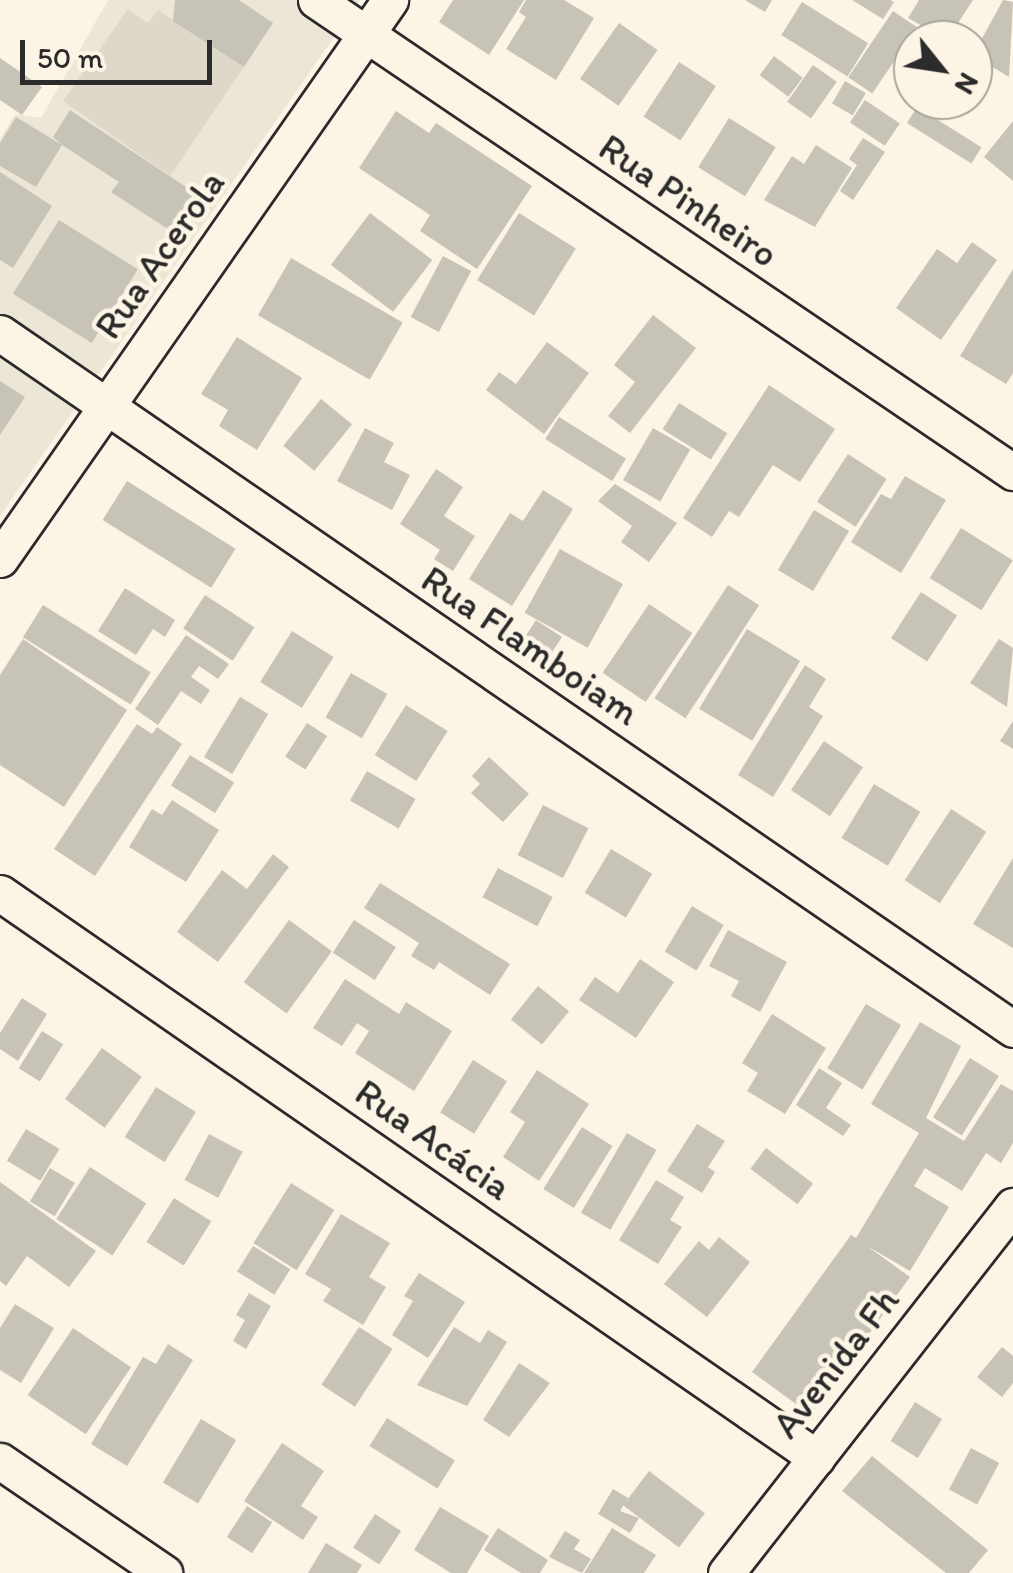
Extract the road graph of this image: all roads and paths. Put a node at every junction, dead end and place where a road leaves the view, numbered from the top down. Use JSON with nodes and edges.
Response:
{"nodes":[{"id":1,"x":316,"y":0,"type":"edge"},
{"id":2,"x":390,"y":0,"type":"edge"},
{"id":3,"x":365,"y":35,"type":"junction"},
{"id":4,"x":0,"y":333,"type":"edge"},
{"id":5,"x":106,"y":407,"type":"junction"},
{"id":6,"x":1013,"y":472,"type":"edge"},
{"id":7,"x":0,"y":559,"type":"edge"},
{"id":8,"x":0,"y":893,"type":"edge"},
{"id":9,"x":1013,"y":1029,"type":"edge"},
{"id":10,"x":1013,"y":1206,"type":"edge"},
{"id":11,"x":1000,"y":1250,"type":"edge"},
{"id":12,"x":817,"y":1458,"type":"junction"},
{"id":13,"x":0,"y":1460,"type":"edge"},
{"id":14,"x":164,"y":1573,"type":"edge"},
{"id":15,"x":726,"y":1573,"type":"edge"}],
"edges":[{"from":1,"to":3,"type":"street","name":"Rua Pinheiro"},
{"from":2,"to":3,"type":"street","name":"Rua Acerola"},
{"from":3,"to":5,"type":"street","name":"Rua Acerola"},
{"from":3,"to":6,"type":"street","name":"Rua Pinheiro"},
{"from":4,"to":5,"type":"street","name":"Rua Flamboiam"},
{"from":5,"to":7,"type":"street","name":"Rua Acerola"},
{"from":5,"to":9,"type":"street","name":"Rua Flamboiam"},
{"from":8,"to":12,"type":"street","name":"Rua Acácia"},
{"from":10,"to":11,"type":"street","name":"Avenida Fh"},
{"from":11,"to":12,"type":"street","name":"Avenida Fh"},
{"from":12,"to":15,"type":"street","name":"Avenida Fh"},
{"from":13,"to":14,"type":"street"}]}
